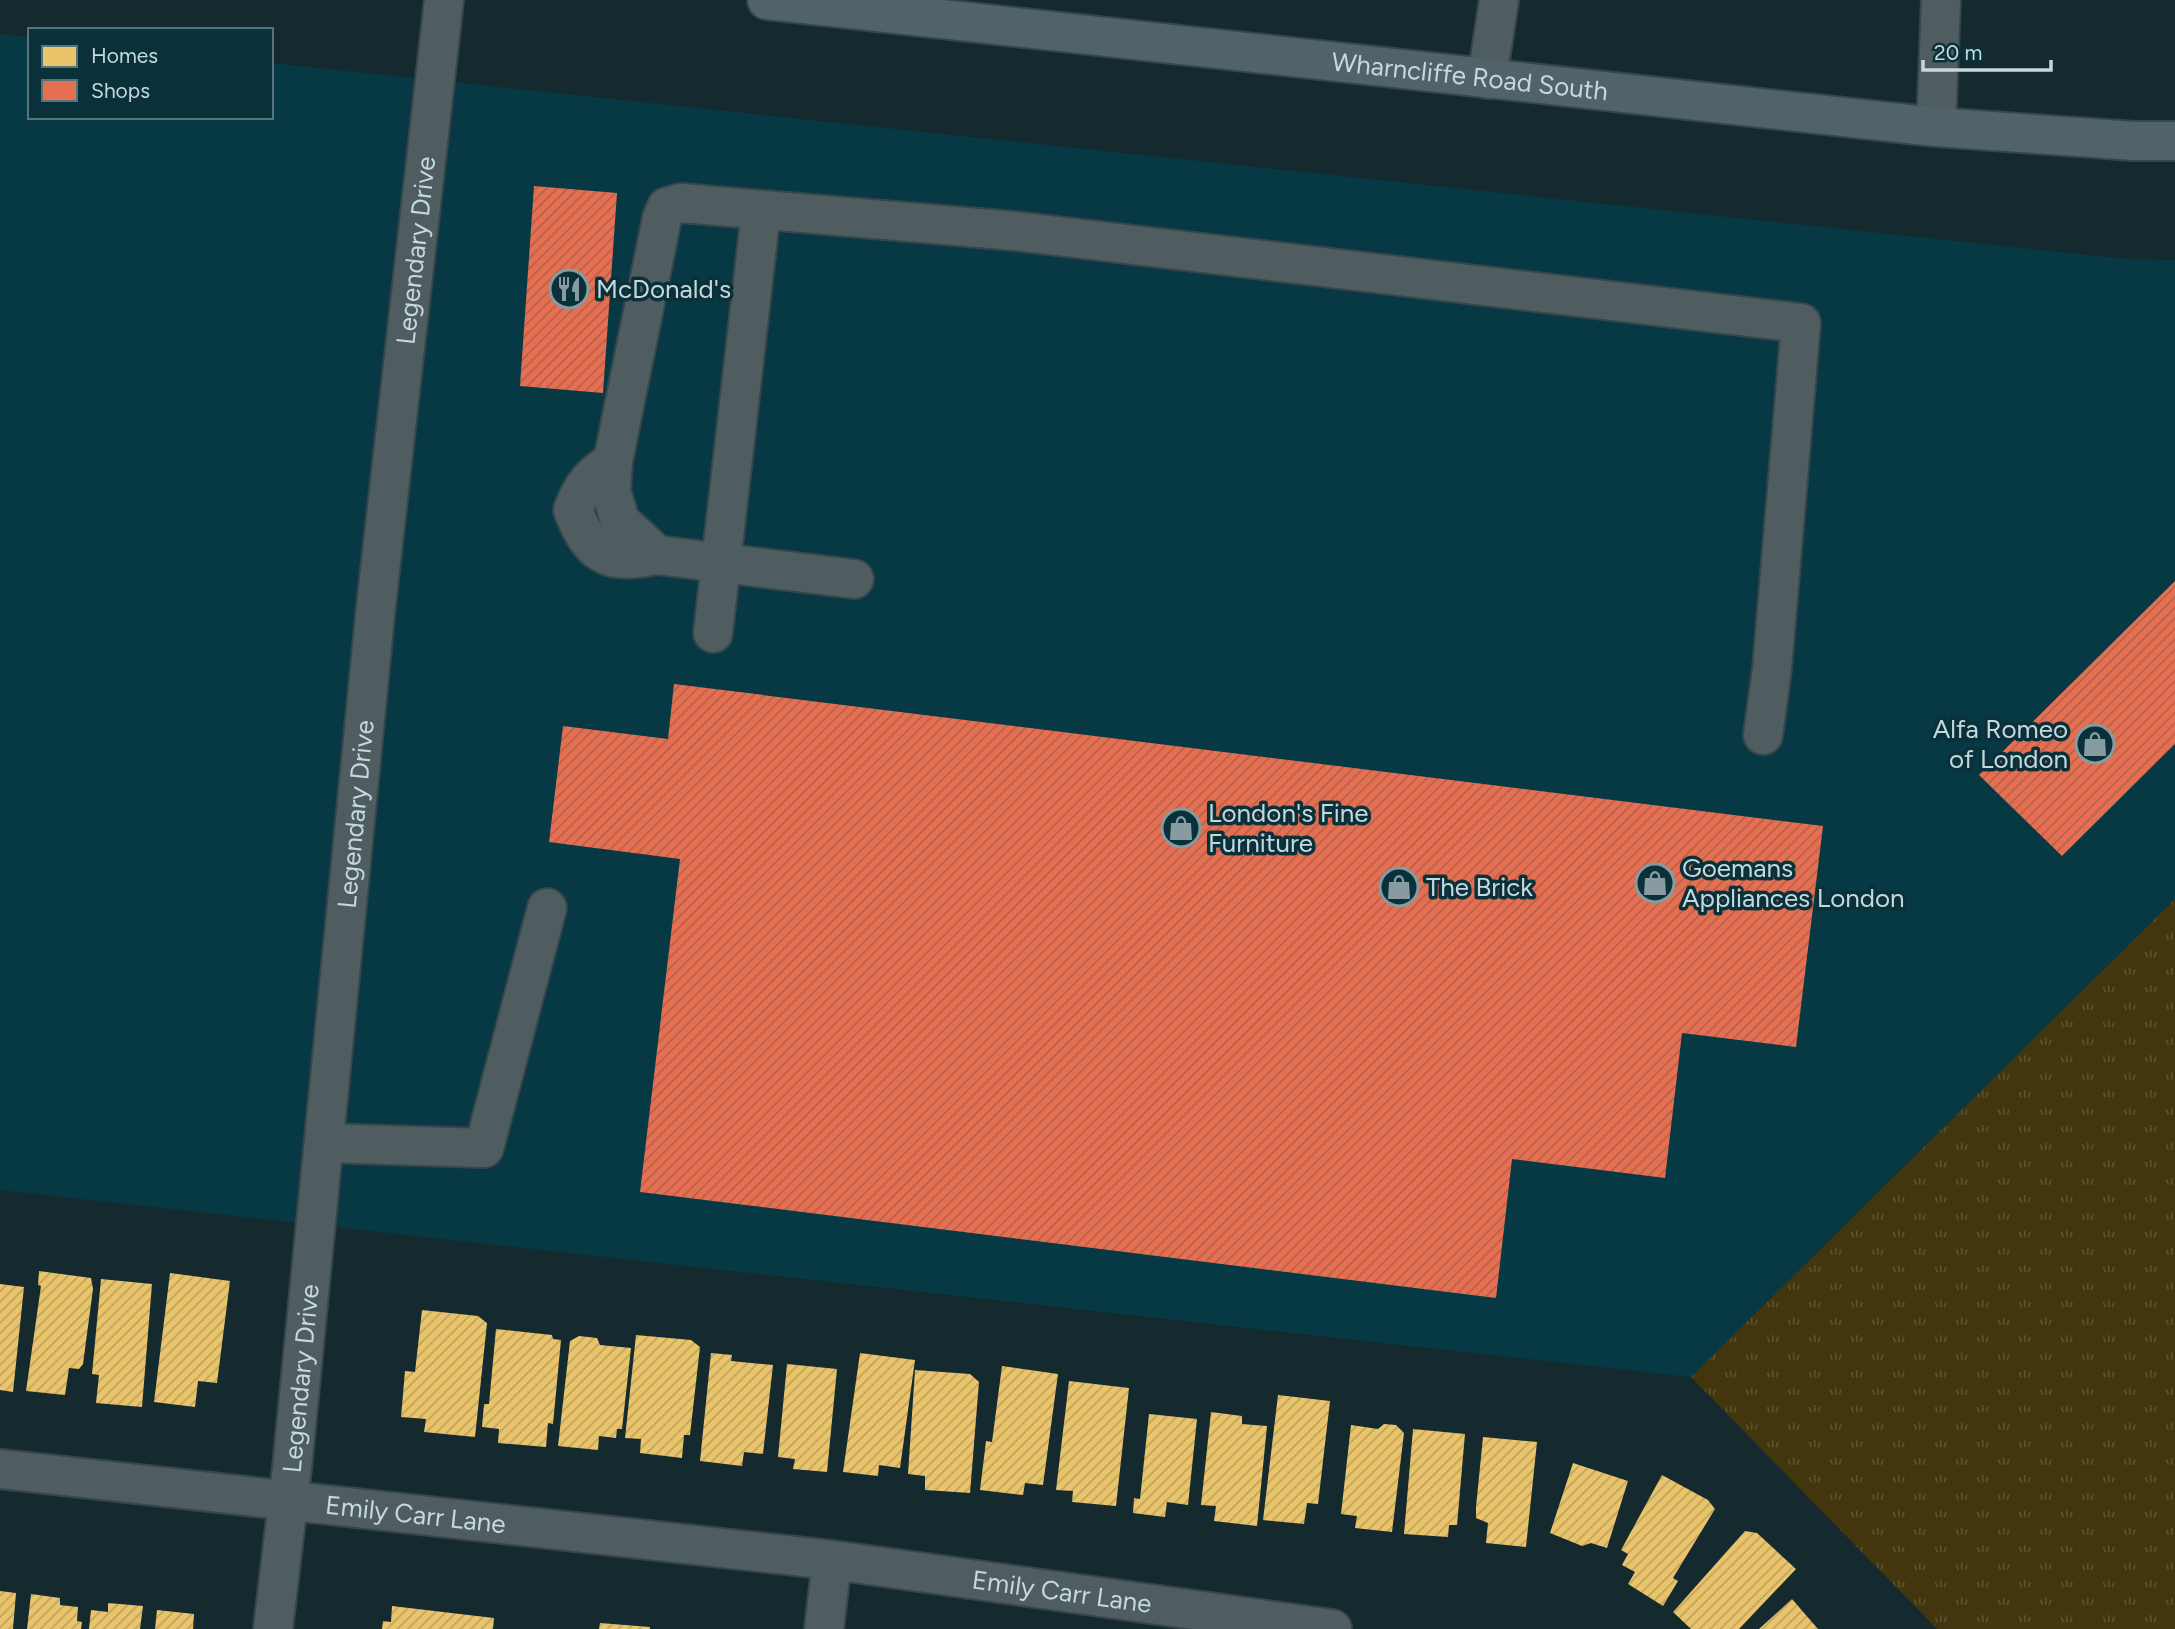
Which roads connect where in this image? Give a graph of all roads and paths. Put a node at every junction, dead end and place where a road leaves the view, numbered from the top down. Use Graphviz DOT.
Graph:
graph roads {
  1 [pos="444,0"];
  2 [pos="767,0"];
  3 [pos="1499,0"];
  4 [pos="1941,0"];
  5 [pos="1487,79"];
  6 [pos="1936,127"];
  7 [pos="2175,141"];
  8 [pos="761,211"];
  9 [pos="719,562"];
  10 [pos="854,579"];
  11 [pos="713,633"];
  12 [pos="1763,735"];
  13 [pos="547,908"];
  14 [pos="324,1143"];
  15 [pos="0,1469"];
  16 [pos="289,1501"];
  17 [pos="832,1560"];
  18 [pos="273,1629"];
  19 [pos="824,1629"];
  20 [pos="1332,1629"];
  1 -- 14 [label="street, Legendary Drive"];
  2 -- 5 [label="main road, Wharncliffe Road South"];
  3 -- 5 [label="street"];
  4 -- 6 [label="street"];
  5 -- 6 [label="main road, Wharncliffe Road South"];
  6 -- 7 [label="main road, Wharncliffe Road South"];
  8 -- 9 [label="street"];
  8 -- 9 [label="street"];
  8 -- 12 [label="street"];
  9 -- 10 [label="street"];
  9 -- 11 [label="street"];
  13 -- 14 [label="street"];
  14 -- 16 [label="street, Legendary Drive"];
  15 -- 16 [label="street, Emily Carr Lane"];
  16 -- 17 [label="street, Emily Carr Lane"];
  16 -- 18 [label="street, Legendary Drive"];
  17 -- 19 [label="street"];
  17 -- 20 [label="street, Emily Carr Lane"];
}
